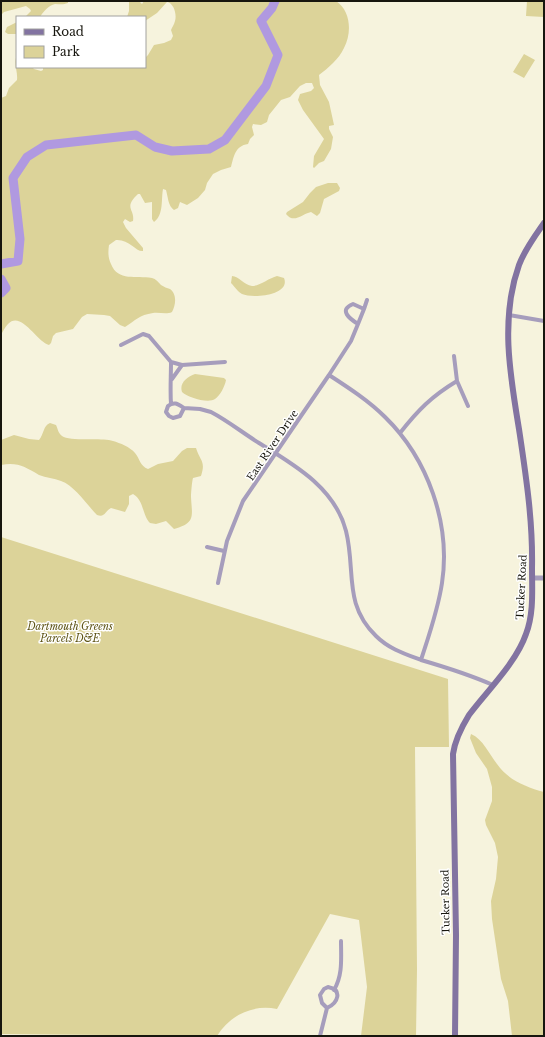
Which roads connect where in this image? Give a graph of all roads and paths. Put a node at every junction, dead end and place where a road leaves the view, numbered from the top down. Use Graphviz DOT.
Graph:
graph roads {
  1 [pos="544,223"];
  2 [pos="368,300"];
  3 [pos="364,309"];
  4 [pos="509,315"];
  5 [pos="544,321"];
  6 [pos="358,324"];
  7 [pos="121,345"];
  8 [pos="454,356"];
  9 [pos="171,362"];
  10 [pos="225,362"];
  11 [pos="182,365"];
  12 [pos="329,375"];
  13 [pos="172,379"];
  14 [pos="457,381"];
  15 [pos="171,404"];
  16 [pos="468,406"];
  17 [pos="184,408"];
  18 [pos="400,433"];
  19 [pos="276,453"];
  20 [pos="207,547"];
  21 [pos="224,551"];
  22 [pos="532,578"];
  23 [pos="544,578"];
  24 [pos="218,583"];
  25 [pos="421,660"];
  26 [pos="493,685"];
  27 [pos="341,941"];
  28 [pos="334,990"];
  29 [pos="327,1008"];
  30 [pos="320,1036"];
  31 [pos="455,1036"];
  1 -- 4 [label="main road, Tucker Road"];
  2 -- 3 [label="street, East River Drive"];
  3 -- 6 [label="street, East River Drive"];
  3 -- 6 [label="street"];
  4 -- 5 [label="street"];
  4 -- 22 [label="main road, Tucker Road"];
  6 -- 12 [label="street, East River Drive"];
  7 -- 9 [label="street"];
  8 -- 14 [label="street"];
  9 -- 11 [label="street"];
  9 -- 13 [label="street"];
  10 -- 11 [label="street"];
  11 -- 13 [label="street"];
  12 -- 18 [label="street"];
  12 -- 19 [label="street, East River Drive"];
  13 -- 15 [label="street"];
  14 -- 16 [label="street"];
  14 -- 18 [label="street"];
  15 -- 17 [label="street"];
  15 -- 17 [label="street"];
  17 -- 19 [label="street"];
  18 -- 25 [label="street"];
  19 -- 21 [label="street, East River Drive"];
  19 -- 25 [label="street"];
  20 -- 21 [label="street"];
  21 -- 24 [label="street, East River Drive"];
  22 -- 23 [label="street"];
  22 -- 26 [label="main road, Tucker Road"];
  25 -- 26 [label="street"];
  26 -- 31 [label="main road, Tucker Road"];
  27 -- 28 [label="street"];
  28 -- 29 [label="street"];
  28 -- 29 [label="street"];
  29 -- 30 [label="street"];
}
